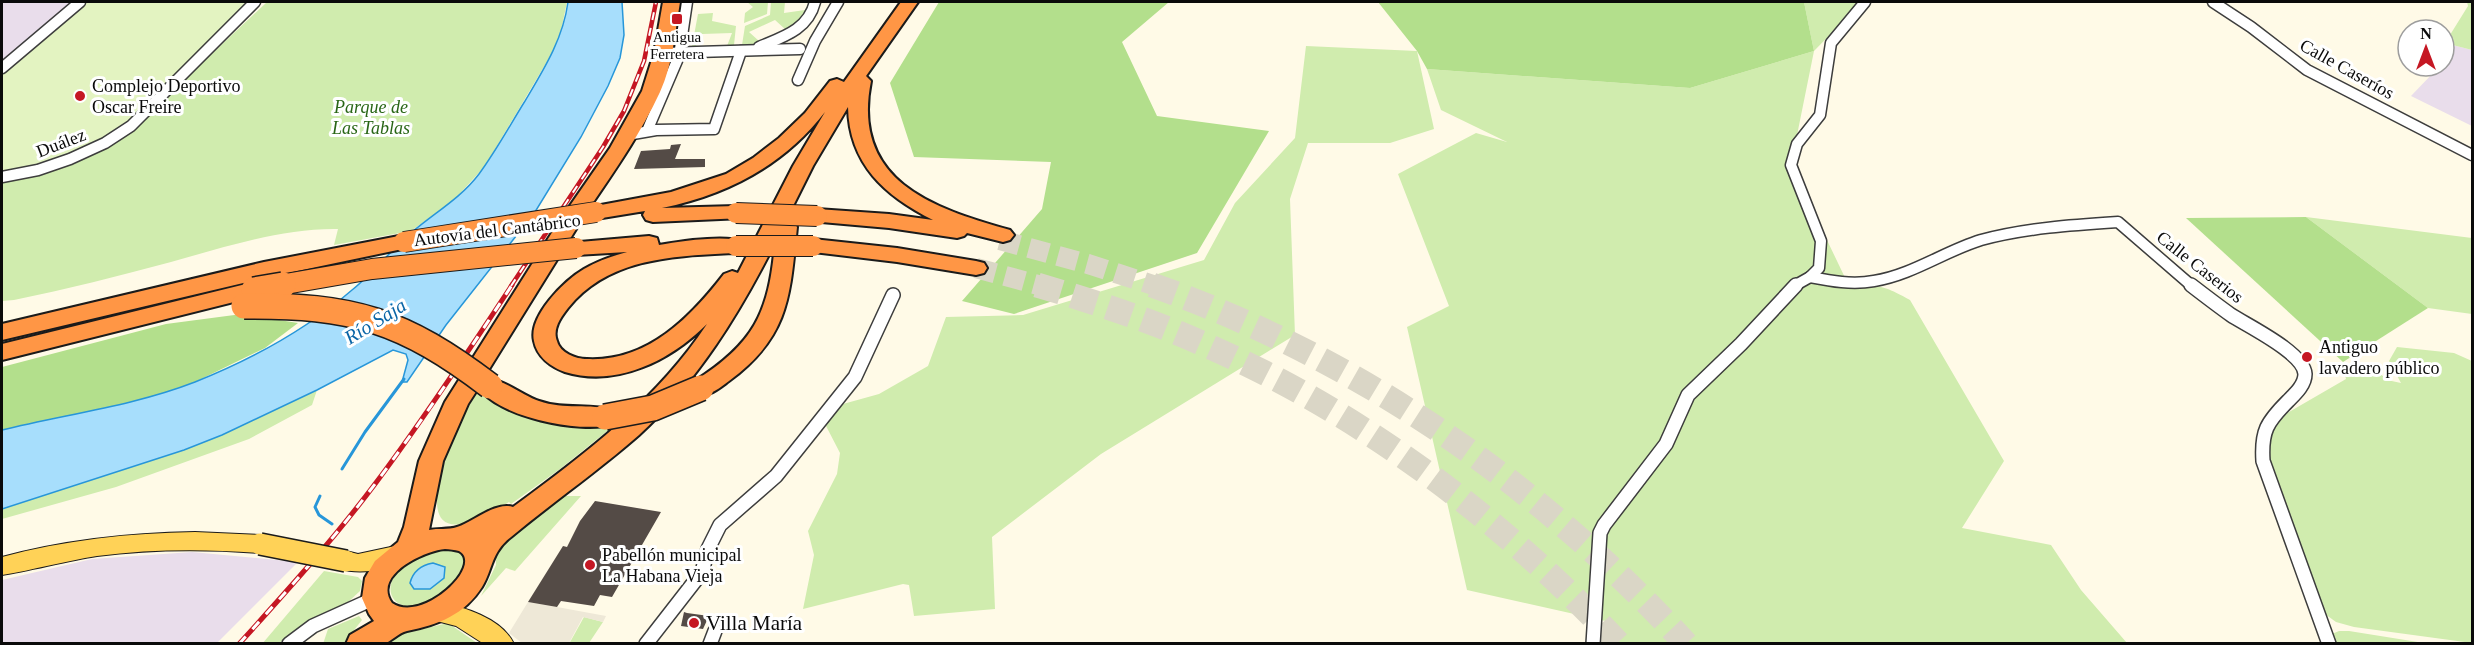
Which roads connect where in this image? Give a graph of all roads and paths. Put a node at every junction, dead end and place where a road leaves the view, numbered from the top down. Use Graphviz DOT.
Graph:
graph roads {
  1 [pos="80,2"];
  2 [pos="255,2"];
  3 [pos="671,2"];
  4 [pos="687,2"];
  5 [pos="815,2"];
  6 [pos="838,2"];
  7 [pos="898,2"];
  8 [pos="903,2"];
  9 [pos="913,2"];
  10 [pos="1865,2"];
  11 [pos="2213,2"];
  12 [pos="800,49"];
  13 [pos="747,50"];
  14 [pos="671,52"];
  15 [pos="2,68"];
  16 [pos="798,80"];
  17 [pos="836,104"];
  18 [pos="647,131"];
  19 [pos="627,135"];
  20 [pos="815,149"];
  21 [pos="2472,155"];
  22 [pos="2,177"];
  23 [pos="594,215"];
  24 [pos="742,246"];
  25 [pos="976,268"];
  26 [pos="264,270"];
  27 [pos="1810,277"];
  28 [pos="892,295"];
  29 [pos="249,298"];
  30 [pos="2,322"];
  31 [pos="2,332"];
  32 [pos="2,354"];
  33 [pos="423,505"];
  34 [pos="451,539"];
  35 [pos="404,552"];
  36 [pos="478,558"];
  37 [pos="352,562"];
  38 [pos="2,566"];
  39 [pos="465,593"];
  40 [pos="383,601"];
  41 [pos="437,612"];
  42 [pos="477,623"];
  43 [pos="361,642"];
  44 [pos="289,644"];
  45 [pos="502,644"];
  46 [pos="646,644"];
  47 [pos="1593,644"];
  48 [pos="2329,644"];
  1 -- 15 [label="street"];
  2 -- 22 [label="street, Duález"];
  3 -- 14 [label="highway"];
  4 -- 14 [label="street"];
  5 -- 13 [label="street"];
  6 -- 16 [label="street"];
  7 -- 23 [label="highway"];
  8 -- 17 [label="highway"];
  9 -- 17 [label="highway"];
  9 -- 23 [label="highway, Autovía del Cantábrico, bridge"];
  10 -- 27 [label="street"];
  11 -- 21 [label="street, Calle Caseríos"];
  12 -- 13 [label="street"];
  13 -- 14 [label="street"];
  13 -- 18 [label="street"];
  14 -- 18 [label="street"];
  14 -- 19 [label="highway"];
  17 -- 20 [label="highway"];
  17 -- 24 [label="highway"];
  18 -- 19 [label="street"];
  19 -- 33 [label="highway"];
  20 -- 29 [label="highway, bridge"];
  20 -- 36 [label="highway"];
  23 -- 26 [label="highway, Autovía del Cantábrico, bridge"];
  24 -- 24 [label="highway"];
  24 -- 25 [label="highway, bridge"];
  24 -- 29 [label="highway, Autovía del Cantábrico, bridge"];
  24 -- 34 [label="highway"];
  26 -- 30 [label="highway"];
  26 -- 31 [label="highway, Autovía del Cantábrico"];
  27 -- 47 [label="street"];
  27 -- 48 [label="street, Calle Caserios"];
  28 -- 46 [label="street"];
  29 -- 32 [label="highway"];
  33 -- 34 [label="highway"];
  33 -- 35 [label="highway"];
  34 -- 35 [label="highway"];
  34 -- 36 [label="highway"];
  35 -- 37 [label="main road"];
  35 -- 40 [label="highway"];
  36 -- 39 [label="highway"];
  37 -- 38 [label="main road, bridge"];
  37 -- 40 [label="main road"];
  39 -- 41 [label="highway"];
  39 -- 42 [label="main road"];
  40 -- 41 [label="highway"];
  40 -- 43 [label="highway"];
  40 -- 44 [label="street"];
  41 -- 42 [label="main road"];
  42 -- 45 [label="main road"];
}
